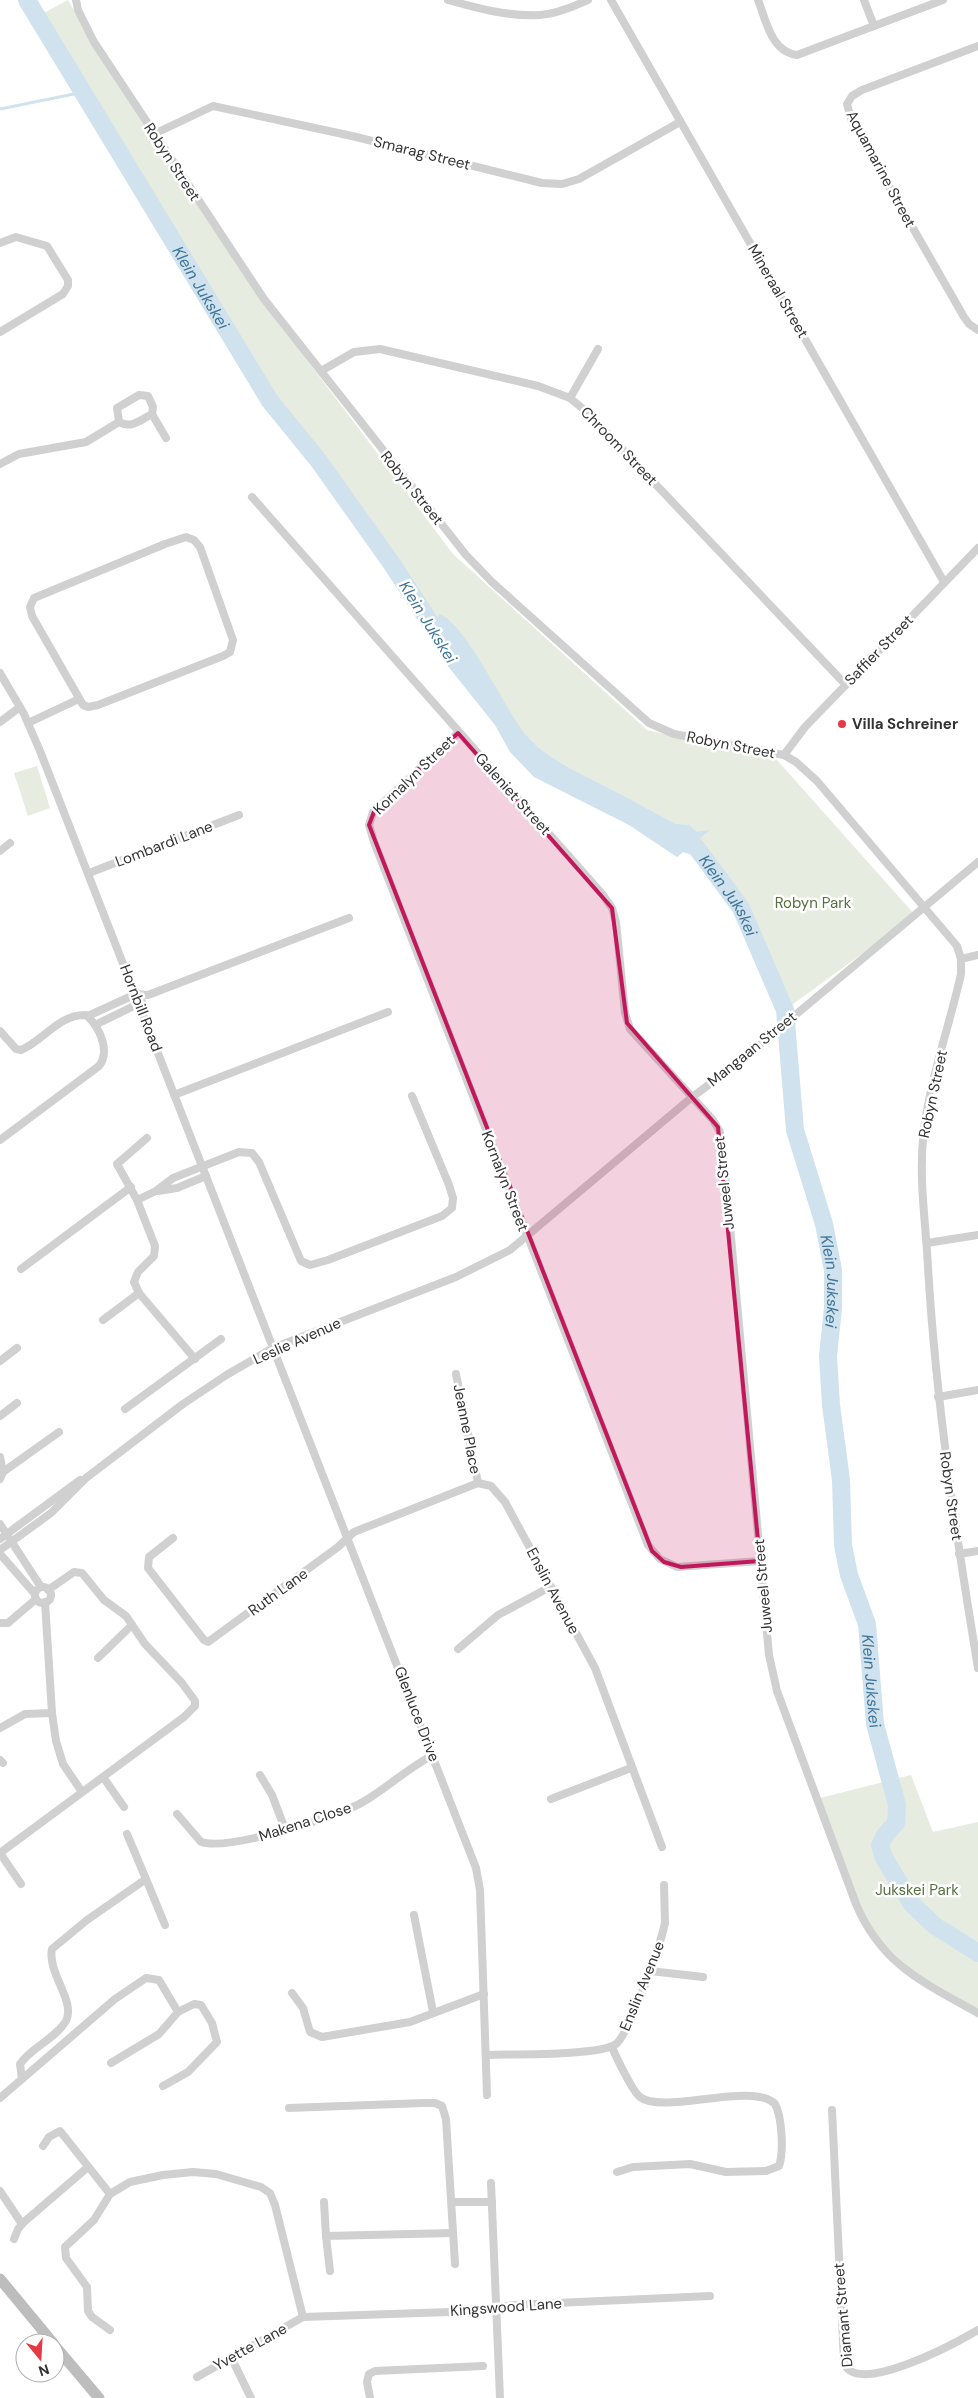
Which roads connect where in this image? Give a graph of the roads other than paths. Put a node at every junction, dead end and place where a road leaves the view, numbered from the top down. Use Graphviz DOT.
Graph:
graph roads {
  1 [pos="76,0"];
  2 [pos="448,0"];
  3 [pos="588,0"];
  4 [pos="611,0"];
  5 [pos="758,0"];
  6 [pos="864,0"];
  7 [pos="943,0"];
  8 [pos="874,26"];
  9 [pos="978,46"];
  10 [pos="680,122"];
  11 [pos="154,134"];
  12 [pos="0,243"];
  13 [pos="978,330"];
  14 [pos="0,332"];
  15 [pos="598,349"];
  16 [pos="321,371"];
  17 [pos="570,398"];
  18 [pos="152,414"];
  19 [pos="119,422"];
  20 [pos="166,438"];
  21 [pos="0,464"];
  22 [pos="252,497"];
  23 [pos="978,548"];
  24 [pos="944,582"];
  25 [pos="0,673"];
  26 [pos="846,686"];
  27 [pos="79,699"];
  28 [pos="20,707"];
  29 [pos="0,722"];
  30 [pos="28,724"];
  31 [pos="458,733"];
  32 [pos="784,755"];
  33 [pos="239,815"];
  34 [pos="10,843"];
  35 [pos="0,851"];
  36 [pos="978,862"];
  37 [pos="89,873"];
  38 [pos="926,906"];
  39 [pos="349,918"];
  40 [pos="978,955"];
  41 [pos="962,959"];
  42 [pos="136,994"];
  43 [pos="148,995"];
  44 [pos="140,1005"];
  45 [pos="388,1012"];
  46 [pos="88,1016"];
  47 [pos="94,1025"];
  48 [pos="0,1030"];
  49 [pos="174,1095"];
  50 [pos="412,1096"];
  51 [pos="691,1098"];
  52 [pos="147,1138"];
  53 [pos="0,1140"];
  54 [pos="202,1166"];
  55 [pos="206,1176"];
  56 [pos="131,1187"];
  57 [pos="156,1191"];
  58 [pos="137,1200"];
  59 [pos="978,1235"];
  60 [pos="527,1238"];
  61 [pos="927,1244"];
  62 [pos="21,1270"];
  63 [pos="139,1293"];
  64 [pos="103,1320"];
  65 [pos="221,1339"];
  66 [pos="17,1348"];
  67 [pos="273,1348"];
  68 [pos="195,1358"];
  69 [pos="0,1361"];
  70 [pos="456,1374"];
  71 [pos="978,1390"];
  72 [pos="938,1398"];
  73 [pos="17,1403"];
  74 [pos="125,1409"];
  75 [pos="0,1416"];
  76 [pos="59,1432"];
  77 [pos="0,1457"];
  78 [pos="2,1476"];
  79 [pos="86,1478"];
  80 [pos="478,1483"];
  81 [pos="0,1524"];
  82 [pos="7,1533"];
  83 [pos="173,1538"];
  84 [pos="348,1538"];
  85 [pos="0,1539"];
  86 [pos="13,1540"];
  87 [pos="0,1550"];
  88 [pos="978,1551"];
  89 [pos="0,1554"];
  90 [pos="959,1554"];
  91 [pos="760,1560"];
  92 [pos="550,1587"];
  93 [pos="45,1588"];
  94 [pos="35,1596"];
  95 [pos="45,1602"];
  96 [pos="0,1623"];
  97 [pos="132,1625"];
  98 [pos="458,1649"];
  99 [pos="98,1658"];
  100 [pos="978,1668"];
  101 [pos="52,1713"];
  102 [pos="0,1728"];
  103 [pos="433,1755"];
  104 [pos="631,1768"];
  105 [pos="260,1776"];
  106 [pos="103,1777"];
  107 [pos="82,1792"];
  108 [pos="551,1799"];
  109 [pos="124,1807"];
  110 [pos="177,1814"];
  111 [pos="285,1829"];
  112 [pos="128,1834"];
  113 [pos="662,1847"];
  114 [pos="0,1853"];
  115 [pos="146,1880"];
  116 [pos="20,1884"];
  117 [pos="664,1885"];
  118 [pos="414,1915"];
  119 [pos="165,1926"];
  120 [pos="650,1970"];
  121 [pos="703,1977"];
  122 [pos="292,1993"];
  123 [pos="484,1994"];
  124 [pos="178,2012"];
  125 [pos="433,2012"];
  126 [pos="978,2012"];
  127 [pos="612,2047"];
  128 [pos="487,2055"];
  129 [pos="111,2063"];
  130 [pos="22,2079"];
  131 [pos="163,2086"];
  132 [pos="488,2096"];
  133 [pos="0,2098"];
  134 [pos="290,2108"];
  135 [pos="832,2110"];
  136 [pos="43,2146"];
  137 [pos="88,2167"];
  138 [pos="617,2172"];
  139 [pos="491,2184"];
  140 [pos="0,2191"];
  141 [pos="110,2194"];
  142 [pos="324,2202"];
  143 [pos="452,2202"];
  144 [pos="492,2202"];
  145 [pos="22,2224"];
  146 [pos="453,2233"];
  147 [pos="326,2236"];
  148 [pos="14,2239"];
  149 [pos="455,2264"];
  150 [pos="330,2271"];
  151 [pos="0,2280"];
  152 [pos="710,2296"];
  153 [pos="496,2310"];
  154 [pos="303,2317"];
  155 [pos="110,2330"];
  156 [pos="978,2330"];
  157 [pos="45,2333"];
  158 [pos="65,2357"];
  159 [pos="231,2357"];
  160 [pos="483,2366"];
  161 [pos="901,2376"];
  162 [pos="197,2377"];
  163 [pos="875,2382"];
  164 [pos="99,2398"];
  165 [pos="251,2398"];
  166 [pos="370,2398"];
  167 [pos="500,2398"];
  1 -- 11 [label="street, Robyn Street"];
  2 -- 3 [label="street"];
  4 -- 10 [label="street, Mineraal Street"];
  5 -- 8 [label="street"];
  6 -- 8 [label="street"];
  7 -- 8 [label="street"];
  9 -- 13 [label="street, Aquamarine Street"];
  10 -- 11 [label="street, Smarag Street"];
  10 -- 24 [label="street, Mineraal Street"];
  11 -- 16 [label="street, Robyn Street"];
  12 -- 14 [label="street"];
  15 -- 17 [label="street"];
  16 -- 17 [label="street, Chroom Street"];
  16 -- 32 [label="street, Robyn Street"];
  17 -- 26 [label="street, Chroom Street"];
  18 -- 19 [label="street"];
  18 -- 19 [label="street"];
  18 -- 20 [label="street"];
  19 -- 21 [label="street"];
  22 -- 31 [label="street, Galeniet Street"];
  23 -- 24 [label="street, Saffier Street"];
  24 -- 26 [label="street, Saffier Street"];
  25 -- 28 [label="street, Hornbill Road"];
  26 -- 32 [label="street, Saffier Street"];
  27 -- 27 [label="street"];
  27 -- 30 [label="street"];
  28 -- 29 [label="street"];
  28 -- 30 [label="street, Hornbill Road"];
  30 -- 37 [label="street, Hornbill Road"];
  31 -- 51 [label="street, Galeniet Street"];
  31 -- 60 [label="street, Kornalyn Street"];
  32 -- 38 [label="street, Robyn Street"];
  33 -- 37 [label="street, Lombardi Lane"];
  34 -- 35 [label="street"];
  36 -- 38 [label="street, Mangaan Street"];
  37 -- 42 [label="street, Hornbill Road"];
  38 -- 41 [label="street, Robyn Street"];
  38 -- 51 [label="street, Mangaan Street"];
  39 -- 43 [label="street"];
  40 -- 41 [label="street"];
  41 -- 61 [label="street, Robyn Street"];
  42 -- 43 [label="street"];
  42 -- 44 [label="street, Hornbill Road"];
  42 -- 46 [label="street"];
  43 -- 44 [label="street"];
  44 -- 47 [label="street"];
  44 -- 49 [label="street, Hornbill Road"];
  45 -- 49 [label="street"];
  46 -- 47 [label="street"];
  46 -- 48 [label="street"];
  47 -- 53 [label="street"];
  49 -- 54 [label="street, Hornbill Road"];
  50 -- 54 [label="street"];
  51 -- 60 [label="street, Mangaan Street"];
  51 -- 91 [label="street, Juweel Street"];
  52 -- 56 [label="street"];
  54 -- 55 [label="street, Hornbill Road"];
  54 -- 57 [label="street"];
  55 -- 57 [label="street"];
  55 -- 67 [label="street, Hornbill Road"];
  56 -- 58 [label="street"];
  56 -- 62 [label="street"];
  57 -- 58 [label="street"];
  58 -- 63 [label="street"];
  59 -- 61 [label="street"];
  60 -- 67 [label="street, Leslie Avenue"];
  60 -- 91 [label="street, Kornalyn Street"];
  61 -- 72 [label="street, Robyn Street"];
  63 -- 64 [label="street"];
  63 -- 68 [label="street"];
  65 -- 68 [label="street"];
  66 -- 69 [label="street"];
  67 -- 79 [label="street, Leslie Avenue"];
  67 -- 84 [label="street, Glenluce Drive"];
  68 -- 74 [label="street"];
  70 -- 80 [label="street, Jeanne Place"];
  71 -- 72 [label="street"];
  72 -- 90 [label="street, Robyn Street"];
  73 -- 75 [label="street"];
  76 -- 78 [label="street"];
  77 -- 78 [label="street"];
  79 -- 82 [label="street, Leslie Avenue"];
  79 -- 86 [label="street, Leslie Avenue"];
  80 -- 84 [label="street"];
  80 -- 92 [label="street, Enslin Avenue"];
  81 -- 82 [label="street"];
  82 -- 85 [label="street, Leslie Avenue"];
  82 -- 86 [label="street"];
  83 -- 84 [label="street, Ruth Lane"];
  84 -- 103 [label="street, Glenluce Drive"];
  86 -- 87 [label="street, Leslie Avenue"];
  86 -- 93 [label="street"];
  88 -- 90 [label="street"];
  89 -- 94 [label="street"];
  90 -- 100 [label="street, Robyn Street"];
  91 -- 126 [label="street, Juweel Street"];
  92 -- 98 [label="street"];
  92 -- 104 [label="street, Enslin Avenue"];
  93 -- 94 [label="street"];
  93 -- 95 [label="street"];
  93 -- 97 [label="street"];
  94 -- 95 [label="street"];
  94 -- 96 [label="street"];
  95 -- 101 [label="street"];
  97 -- 99 [label="street"];
  97 -- 106 [label="street"];
  101 -- 102 [label="street"];
  101 -- 107 [label="street"];
  103 -- 111 [label="street, Makena Close"];
  103 -- 123 [label="street, Glenluce Drive"];
  104 -- 108 [label="street"];
  104 -- 113 [label="street, Enslin Avenue"];
  105 -- 111 [label="street"];
  106 -- 107 [label="street"];
  106 -- 109 [label="street"];
  107 -- 114 [label="street"];
  110 -- 111 [label="street, Makena Close"];
  112 -- 115 [label="street"];
  114 -- 116 [label="street"];
  115 -- 119 [label="street"];
  115 -- 130 [label="street"];
  117 -- 120 [label="street, Enslin Avenue"];
  118 -- 125 [label="street"];
  120 -- 121 [label="street"];
  120 -- 127 [label="street, Enslin Avenue"];
  122 -- 125 [label="street"];
  123 -- 125 [label="street"];
  123 -- 128 [label="street, Glenluce Drive"];
  124 -- 129 [label="street"];
  124 -- 130 [label="street"];
  124 -- 131 [label="street"];
  127 -- 128 [label="street, Enslin Avenue"];
  127 -- 138 [label="street"];
  128 -- 132 [label="street, Glenluce Drive"];
  130 -- 133 [label="street"];
  134 -- 143 [label="street"];
  135 -- 163 [label="street, Diamant Street"];
  136 -- 137 [label="street"];
  137 -- 141 [label="street"];
  137 -- 145 [label="street"];
  139 -- 144 [label="street"];
  140 -- 145 [label="street"];
  141 -- 154 [label="street"];
  141 -- 155 [label="street"];
  142 -- 147 [label="street"];
  143 -- 144 [label="street"];
  143 -- 146 [label="street"];
  144 -- 153 [label="street"];
  145 -- 148 [label="street"];
  146 -- 147 [label="street"];
  146 -- 149 [label="street"];
  147 -- 150 [label="street"];
  151 -- 157 [label="street"];
  152 -- 153 [label="street, Kingswood Lane"];
  153 -- 154 [label="street, Kingswood Lane"];
  153 -- 167 [label="street"];
  154 -- 159 [label="street, Yvette Lane"];
  156 -- 161 [label="street"];
  158 -- 164 [label="street"];
  159 -- 162 [label="street, Yvette Lane"];
  159 -- 165 [label="street"];
  160 -- 166 [label="street"];
}
